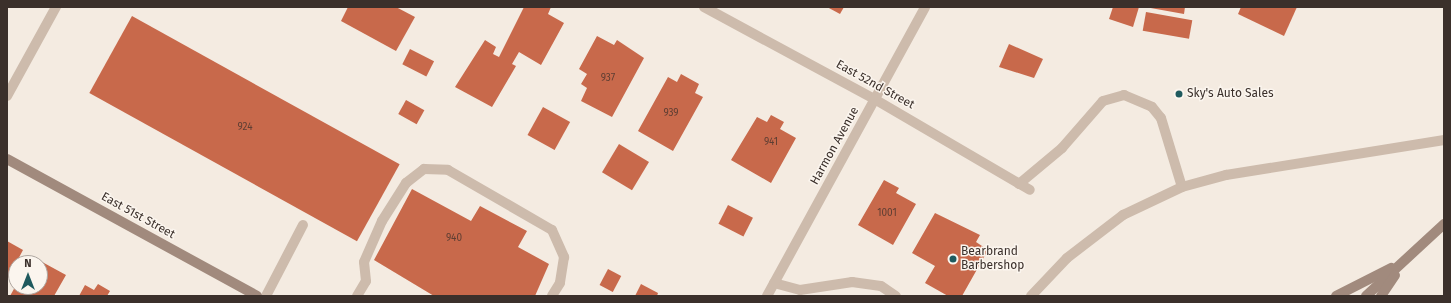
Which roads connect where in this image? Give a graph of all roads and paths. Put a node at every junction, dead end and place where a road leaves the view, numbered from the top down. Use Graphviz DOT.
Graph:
graph roads {
  1 [pos="56,7"];
  2 [pos="704,7"];
  3 [pos="925,7"];
  4 [pos="7,96"];
  5 [pos="876,100"];
  6 [pos="1444,140"];
  7 [pos="7,159"];
  8 [pos="1019,184"];
  9 [pos="1182,187"];
  10 [pos="1030,190"];
  11 [pos="1444,224"];
  12 [pos="303,225"];
  13 [pos="1404,261"];
  14 [pos="774,282"];
  15 [pos="257,296"];
  16 [pos="266,296"];
  17 [pos="357,296"];
  18 [pos="552,296"];
  19 [pos="767,296"];
  20 [pos="896,296"];
  21 [pos="1031,296"];
  22 [pos="1336,296"];
  23 [pos="1366,296"];
  24 [pos="1381,296"];
  1 -- 4 [label="street"];
  2 -- 5 [label="street, East 52nd Street"];
  3 -- 5 [label="street, Harmon Avenue"];
  5 -- 8 [label="street, East 52nd Street"];
  5 -- 14 [label="street, Harmon Avenue"];
  6 -- 9 [label="street"];
  7 -- 15 [label="main road, East 51st Street"];
  8 -- 9 [label="street"];
  8 -- 10 [label="street, East 52nd Street"];
  9 -- 21 [label="street"];
  11 -- 13 [label="main road"];
  12 -- 16 [label="street"];
  13 -- 22 [label="main road"];
  13 -- 23 [label="main road"];
  13 -- 24 [label="main road"];
  14 -- 19 [label="street, Harmon Avenue"];
  14 -- 20 [label="street"];
  17 -- 18 [label="street"];
}
